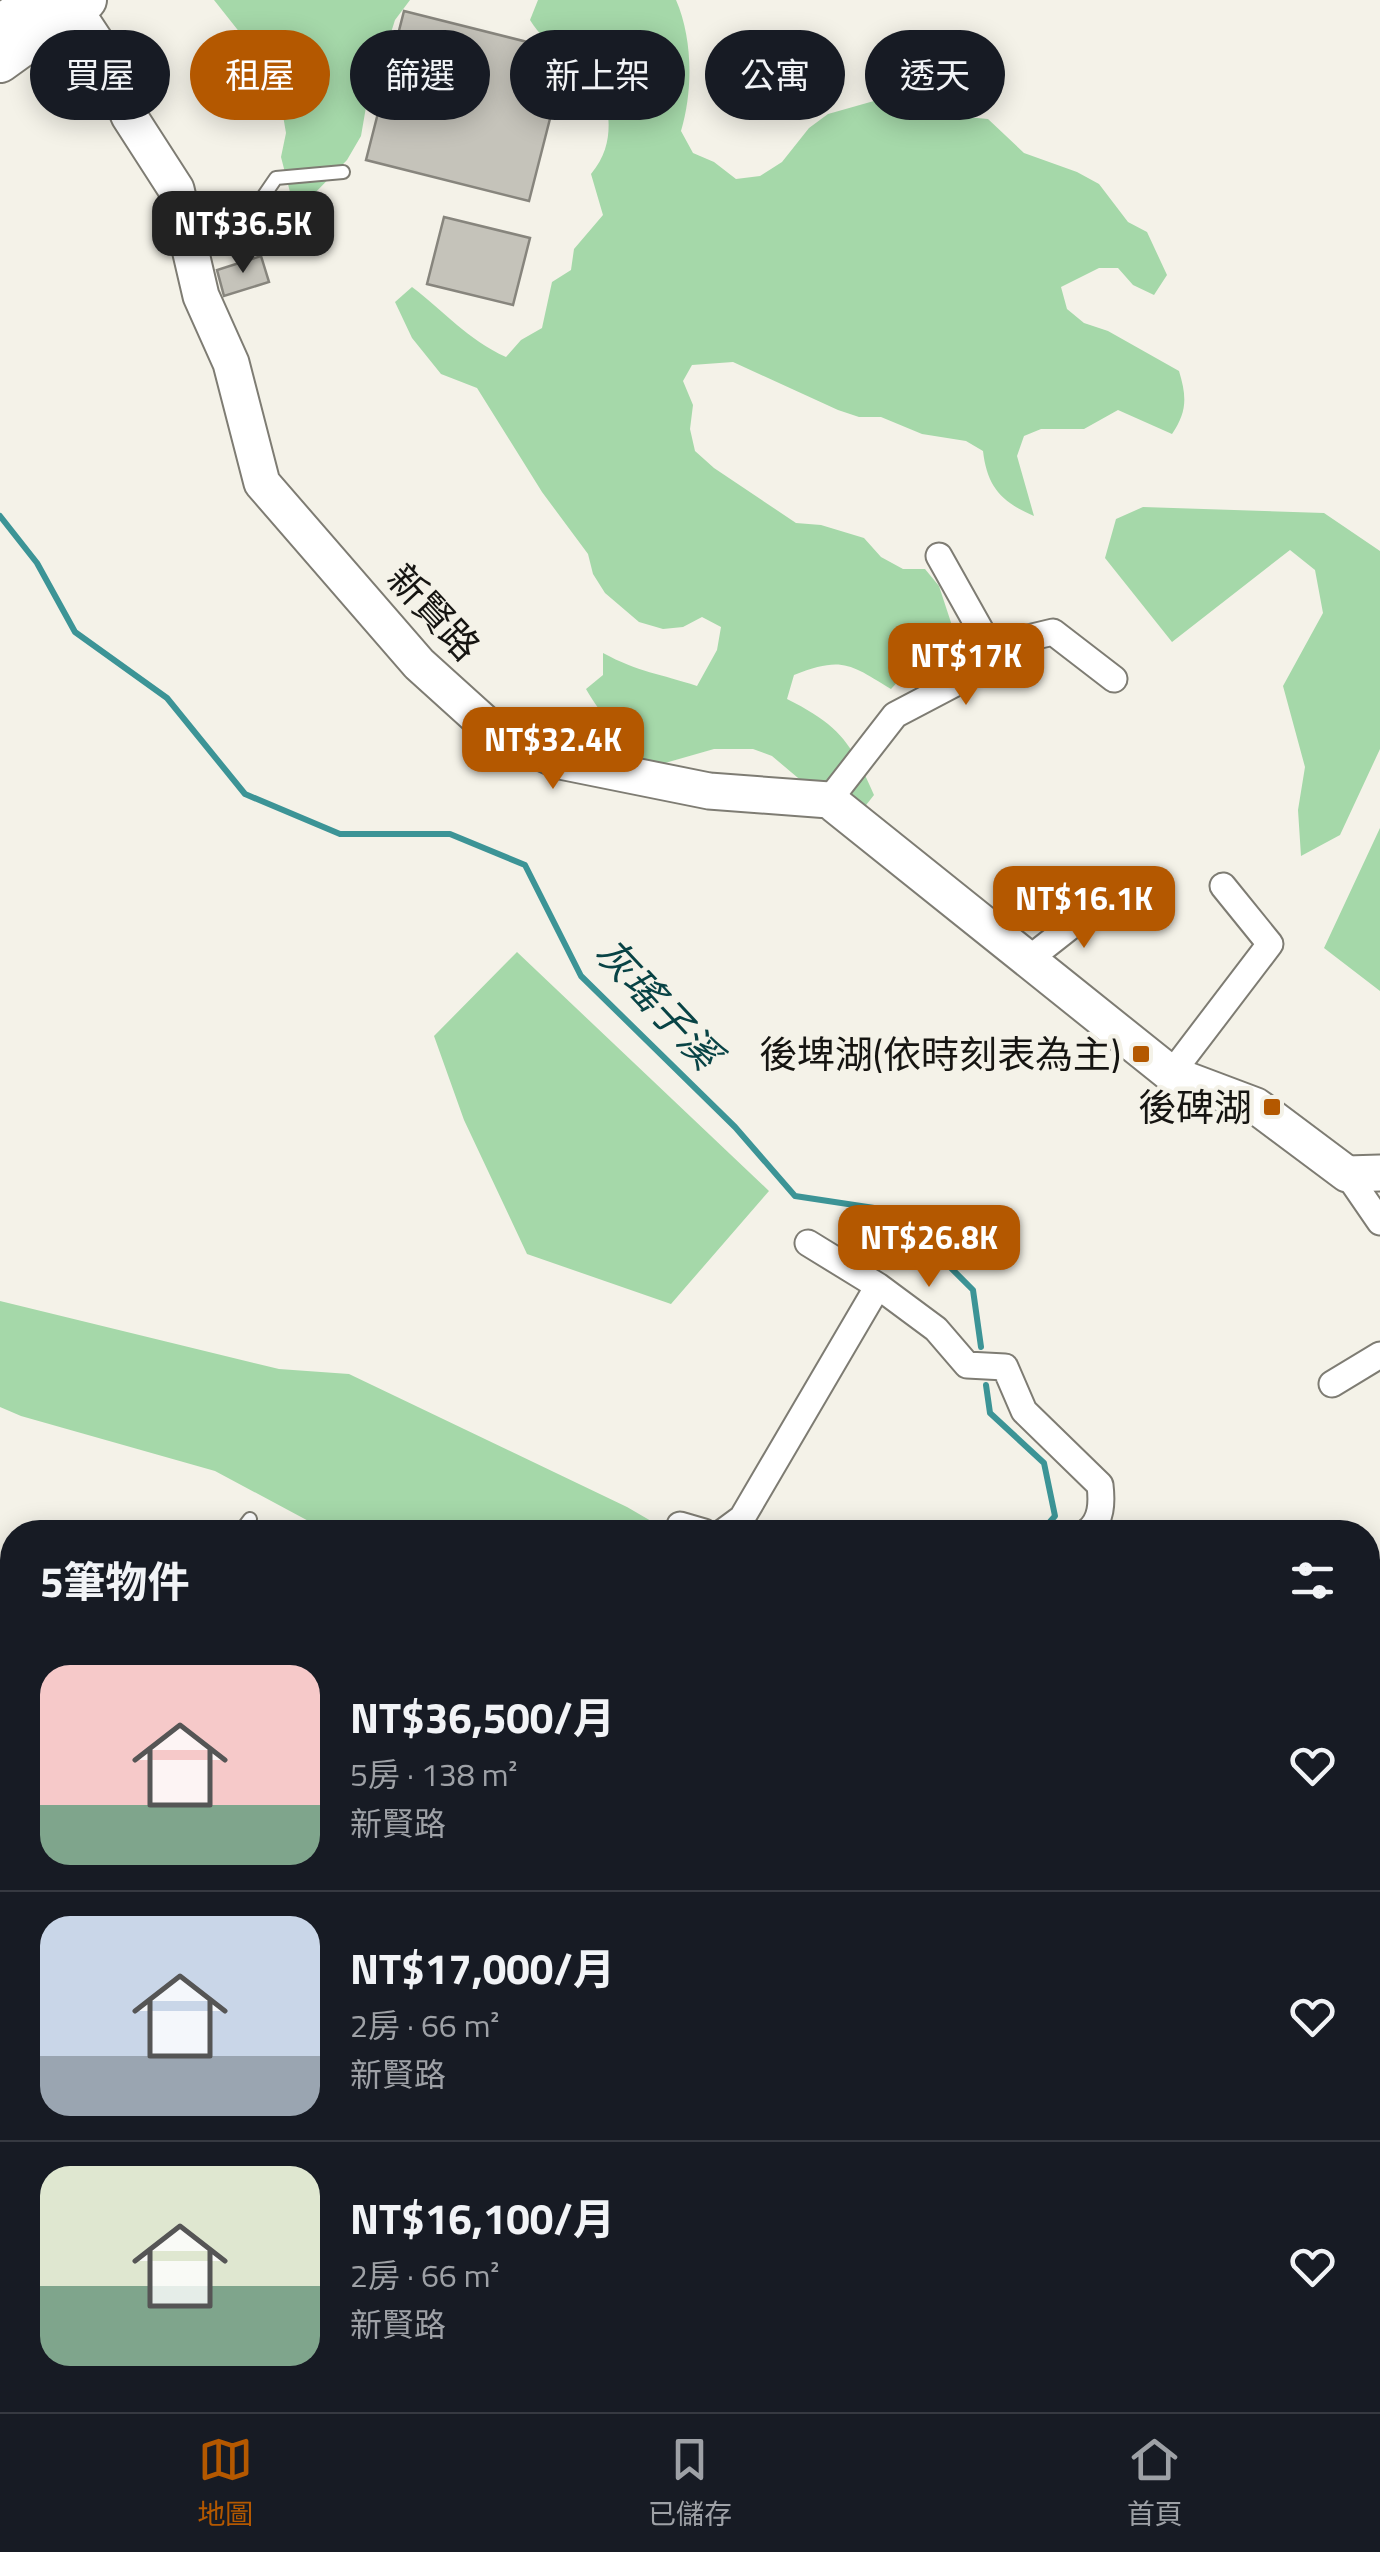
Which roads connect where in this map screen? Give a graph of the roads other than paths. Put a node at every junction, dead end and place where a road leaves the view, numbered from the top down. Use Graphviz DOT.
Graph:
graph roads {
  1 [pos="66,2"];
  2 [pos="0,26"];
  3 [pos="0,62"];
  4 [pos="343,172"];
  5 [pos="191,251"];
  6 [pos="939,556"];
  7 [pos="990,646"];
  8 [pos="1114,679"];
  9 [pos="829,800"];
  10 [pos="1223,886"];
  11 [pos="1104,900"];
  12 [pos="1029,958"];
  13 [pos="1171,1074"];
  14 [pos="1364,1174"];
  15 [pos="1380,1222"];
  16 [pos="808,1243"];
  17 [pos="878,1286"];
  18 [pos="1380,1355"];
  19 [pos="1332,1384"];
  20 [pos="739,1520"];
  21 [pos="1096,1520"];
  1 -- 2 [label="main road"];
  1 -- 3 [label="main road"];
  1 -- 5 [label="street, 新賢路"];
  4 -- 5 [label="lane"];
  5 -- 9 [label="street, 新賢路"];
  6 -- 7 [label="street"];
  7 -- 8 [label="street"];
  7 -- 9 [label="street"];
  9 -- 12 [label="street"];
  10 -- 13 [label="street"];
  11 -- 12 [label="street"];
  12 -- 13 [label="street"];
  13 -- 14 [label="street"];
  14 -- 15 [label="street"];
  16 -- 17 [label="street"];
  17 -- 20 [label="street"];
  17 -- 21 [label="street"];
  18 -- 19 [label="street"];
}
